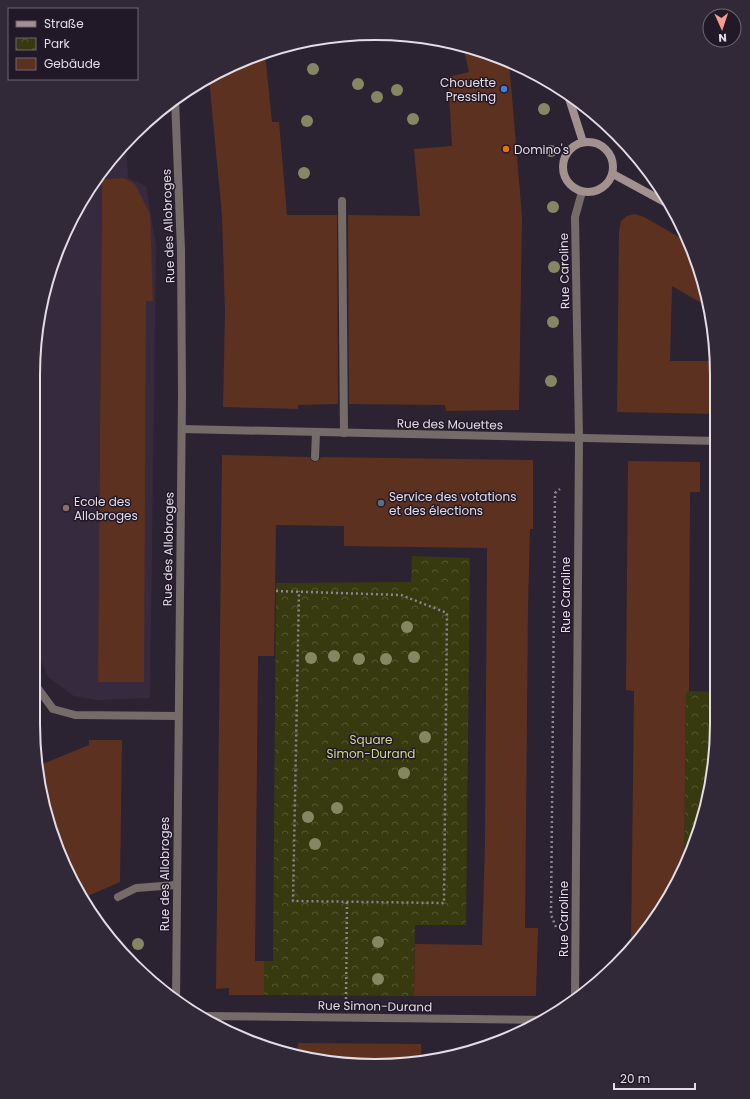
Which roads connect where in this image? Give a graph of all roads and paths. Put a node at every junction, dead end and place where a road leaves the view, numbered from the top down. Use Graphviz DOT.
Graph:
graph roads {
  1 [pos="570,103"];
  2 [pos="175,106"];
  3 [pos="583,142"];
  4 [pos="613,174"];
  5 [pos="582,192"];
  6 [pos="660,200"];
  7 [pos="342,201"];
  8 [pos="182,429"];
  9 [pos="316,432"];
  10 [pos="344,433"];
  11 [pos="579,438"];
  12 [pos="710,441"];
  13 [pos="315,457"];
  14 [pos="578,472"];
  15 [pos="276,591"];
  16 [pos="299,591"];
  17 [pos="40,691"];
  18 [pos="178,716"];
  19 [pos="176,886"];
  20 [pos="118,897"];
  21 [pos="346,902"];
  22 [pos="557,929"];
  23 [pos="575,993"];
  24 [pos="176,994"];
  25 [pos="211,1016"];
  26 [pos="345,1017"];
  27 [pos="531,1020"];
  1 -- 3 [label="street"];
  2 -- 8 [label="street, Rue des Allobroges"];
  3 -- 4 [label="street"];
  3 -- 5 [label="street"];
  4 -- 5 [label="street"];
  4 -- 6 [label="street"];
  5 -- 11 [label="street, Rue Caroline"];
  7 -- 10 [label="street"];
  8 -- 9 [label="street, Rue des Mouettes"];
  8 -- 18 [label="street, Rue des Allobroges"];
  9 -- 10 [label="street, Rue des Mouettes"];
  9 -- 13 [label="street"];
  10 -- 11 [label="street, Rue des Mouettes"];
  11 -- 12 [label="street, Rue des Mouettes"];
  11 -- 14 [label="street, Rue Caroline"];
  14 -- 22 [label="path"];
  14 -- 23 [label="street, Rue Caroline"];
  15 -- 16 [label="path"];
  16 -- 21 [label="path"];
  16 -- 21 [label="path"];
  17 -- 18 [label="street"];
  18 -- 19 [label="street, Rue des Allobroges"];
  19 -- 20 [label="street"];
  19 -- 24 [label="street, Rue des Allobroges"];
  21 -- 26 [label="path"];
  25 -- 26 [label="street, Rue Simon-Durand"];
  26 -- 27 [label="street, Rue Simon-Durand"];
}
